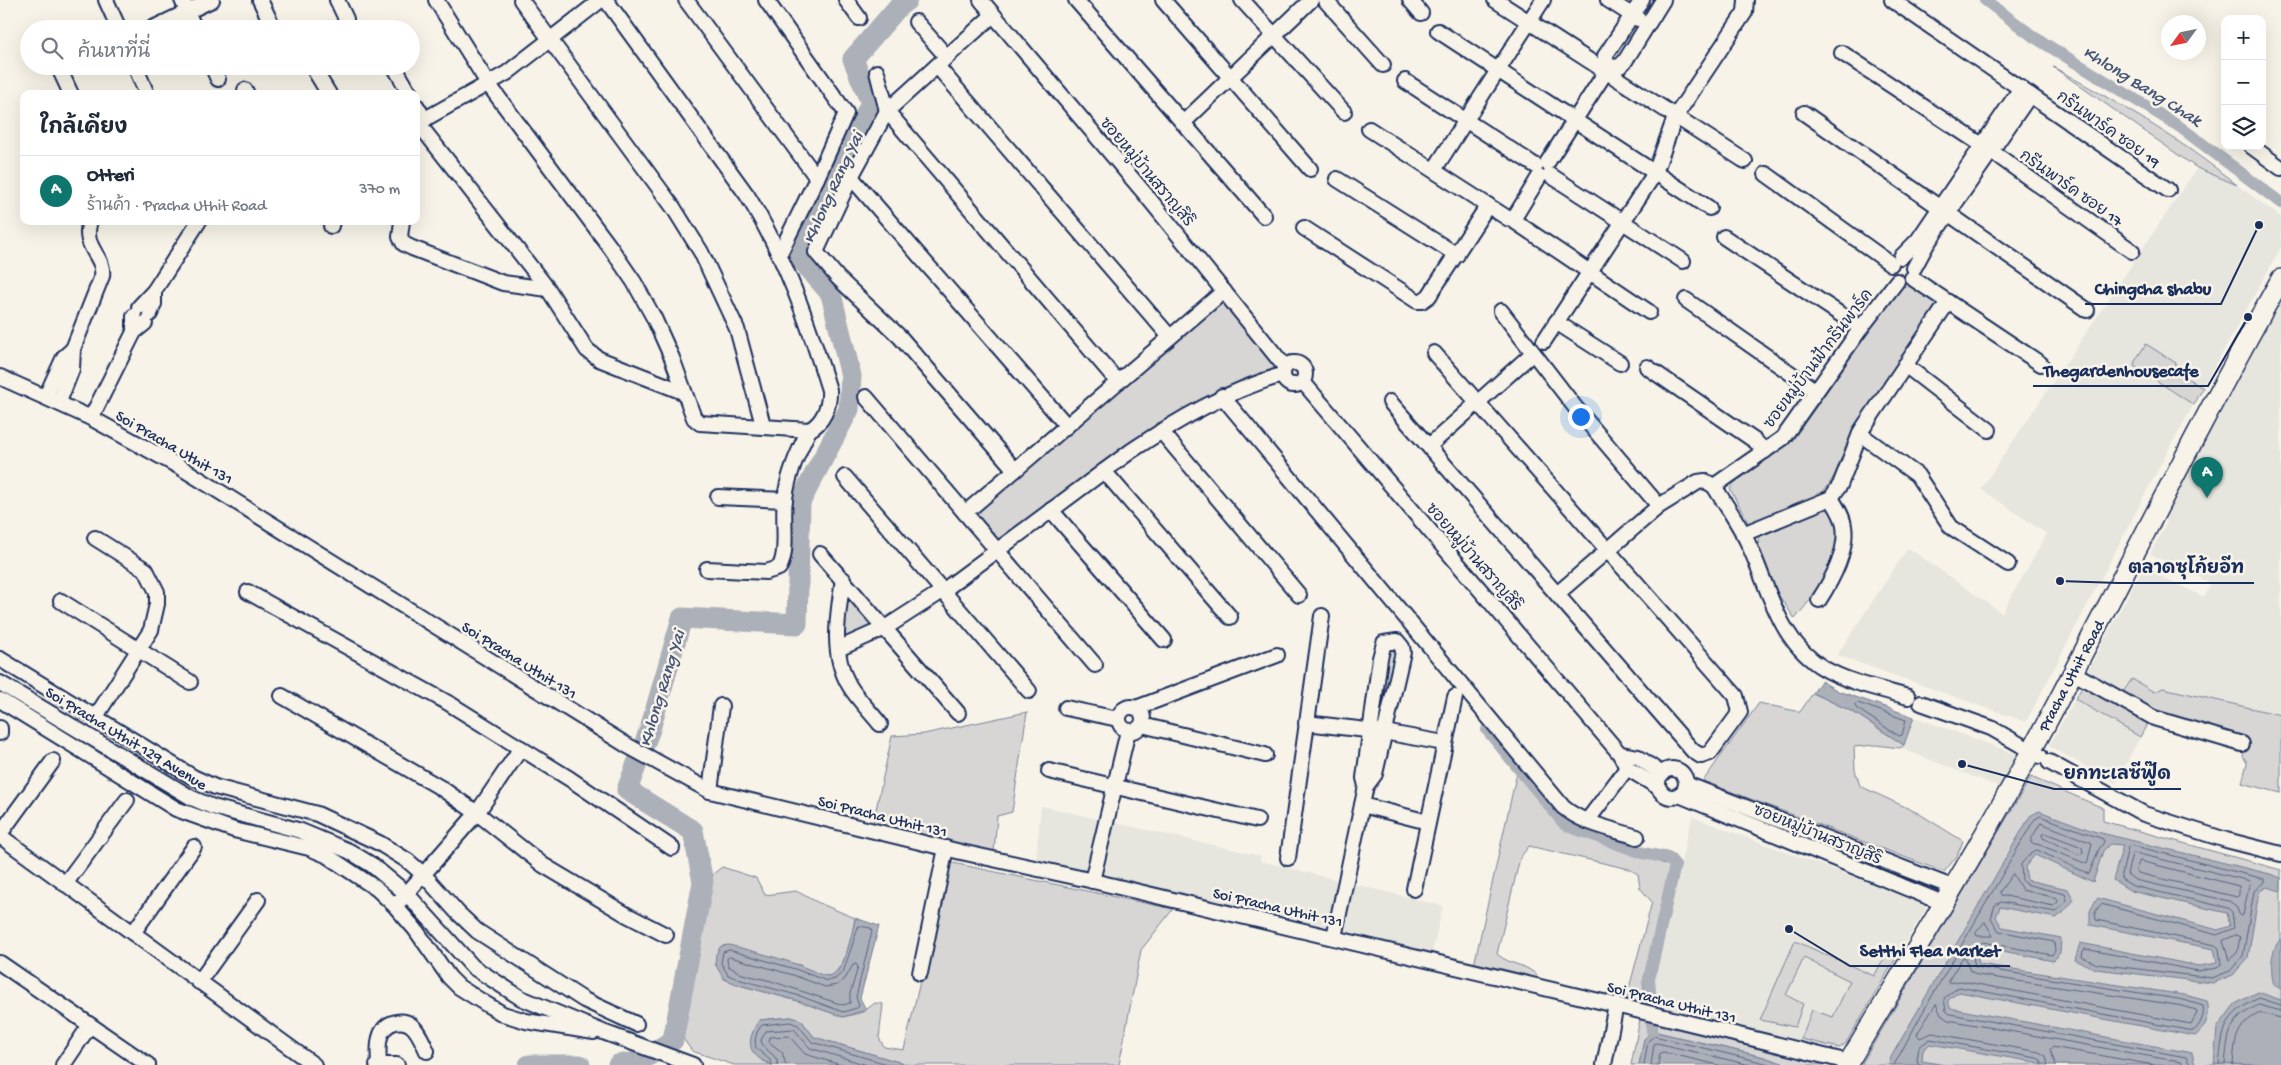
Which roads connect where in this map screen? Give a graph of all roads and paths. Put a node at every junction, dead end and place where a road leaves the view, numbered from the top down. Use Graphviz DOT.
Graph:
graph roads {
  1 [pos="106,0"];
  2 [pos="212,0"];
  3 [pos="260,0"];
  4 [pos="337,0"];
  5 [pos="436,0"];
  6 [pos="521,0"];
  7 [pos="601,0"];
  8 [pos="606,0"];
  9 [pos="686,0"];
  10 [pos="766,0"];
  11 [pos="846,0"];
  12 [pos="980,0"];
  13 [pos="1076,0"];
  14 [pos="1163,0"];
  15 [pos="1242,0"];
  16 [pos="1311,0"];
  17 [pos="1325,0"];
  18 [pos="1410,0"];
  19 [pos="1495,0"];
  20 [pos="1543,0"];
  21 [pos="1608,0"];
  22 [pos="1642,0"];
  23 [pos="1662,0"];
  24 [pos="1746,0"];
  25 [pos="1892,0"];
  26 [pos="185,6"];
  27 [pos="1421,13"];
  28 [pos="993,15"];
  29 [pos="1632,15"];
  30 [pos="859,18"];
  31 [pos="346,19"];
  32 [pos="115,20"];
  33 [pos="164,20"];
  34 [pos="191,20"];
  35 [pos="270,20"];
  36 [pos="916,22"];
  37 [pos="1529,22"];
  38 [pos="1647,26"];
  39 [pos="1438,31"];
  40 [pos="1273,36"];
  41 [pos="549,40"];
  42 [pos="1842,53"];
  43 [pos="942,61"];
  44 [pos="1383,65"];
  45 [pos="1498,70"];
  46 [pos="1607,70"];
  47 [pos="877,72"];
  48 [pos="65,75"];
  49 [pos="139,75"];
  50 [pos="317,75"];
  51 [pos="399,75"];
  52 [pos="1230,78"];
  53 [pos="1405,81"];
  54 [pos="489,85"];
  55 [pos="70,90"];
  56 [pos="145,90"];
  57 [pos="327,90"];
  58 [pos="408,90"];
  59 [pos="2025,91"];
  60 [pos="887,111"];
  61 [pos="1344,112"];
  62 [pos="1804,113"];
  63 [pos="1675,117"];
  64 [pos="1574,120"];
  65 [pos="1466,121"];
  66 [pos="420,122"];
  67 [pos="1182,123"];
  68 [pos="1369,128"];
  69 [pos="1986,148"];
  70 [pos="2256,150"];
  71 [pos="1745,161"];
  72 [pos="1310,168"];
  73 [pos="2281,168"];
  74 [pos="1434,170"];
  75 [pos="1543,170"];
  76 [pos="1655,173"];
  77 [pos="1766,174"];
  78 [pos="851,176"];
  79 [pos="817,178"];
  80 [pos="1337,178"];
  81 [pos="2168,190"];
  82 [pos="1488,205"];
  83 [pos="1709,208"];
  84 [pos="1944,210"];
  85 [pos="1264,216"];
  86 [pos="1512,219"];
  87 [pos="1622,222"];
  88 [pos="89,225"];
  89 [pos="196,225"];
  90 [pos="402,225"];
  91 [pos="1304,228"];
  92 [pos="1724,237"];
  93 [pos="2132,251"];
  94 [pos="779,255"];
  95 [pos="1457,255"];
  96 [pos="1683,261"];
  97 [pos="1896,261"];
  98 [pos="1589,271"];
  99 [pos="1913,273"];
  100 [pos="2281,279"];
  101 [pos="1897,281"];
  102 [pos="548,289"];
  103 [pos="1224,291"];
  104 [pos="1686,300"];
  105 [pos="1948,302"];
  106 [pos="2087,310"];
  107 [pos="1501,311"];
  108 [pos="1649,312"];
  109 [pos="1556,322"];
  110 [pos="1861,328"];
  111 [pos="1170,336"];
  112 [pos="1544,340"];
  113 [pos="73,349"];
  114 [pos="1434,352"];
  115 [pos="1533,353"];
  116 [pos="1620,363"];
  117 [pos="2041,364"];
  118 [pos="1905,365"];
  119 [pos="1647,367"];
  120 [pos="1284,371"];
  121 [pos="0,377"];
  122 [pos="1118,382"];
  123 [pos="1303,382"];
  124 [pos="1816,391"];
  125 [pos="683,392"];
  126 [pos="46,396"];
  127 [pos="1222,396"];
  128 [pos="866,397"];
  129 [pos="59,402"];
  130 [pos="1390,402"];
  131 [pos="1479,402"];
  132 [pos="91,418"];
  133 [pos="764,425"];
  134 [pos="1067,426"];
  135 [pos="809,430"];
  136 [pos="1989,430"];
  137 [pos="1161,431"];
  138 [pos="1860,434"];
  139 [pos="1429,446"];
  140 [pos="1765,451"];
  141 [pos="1015,470"];
  142 [pos="1104,471"];
  143 [pos="846,477"];
  144 [pos="1714,486"];
  145 [pos="718,497"];
  146 [pos="1830,498"];
  147 [pos="785,500"];
  148 [pos="1659,506"];
  149 [pos="1051,510"];
  150 [pos="965,512"];
  151 [pos="1743,534"];
  152 [pos="95,538"];
  153 [pos="1608,549"];
  154 [pos="997,550"];
  155 [pos="820,554"];
  156 [pos="2008,564"];
  157 [pos="707,569"];
  158 [pos="843,579"];
  159 [pos="944,590"];
  160 [pos="248,592"];
  161 [pos="1557,594"];
  162 [pos="1299,596"];
  163 [pos="1819,600"];
  164 [pos="61,601"];
  165 [pos="1322,616"];
  166 [pos="1230,618"];
  167 [pos="885,628"];
  168 [pos="1164,640"];
  169 [pos="138,649"];
  170 [pos="838,649"];
  171 [pos="1277,655"];
  172 [pos="0,659"];
  173 [pos="1095,664"];
  174 [pos="2072,672"];
  175 [pos="190,682"];
  176 [pos="0,683"];
  177 [pos="1029,691"];
  178 [pos="282,696"];
  179 [pos="1455,698"];
  180 [pos="0,700"];
  181 [pos="721,706"];
  182 [pos="1066,708"];
  183 [pos="1136,708"];
  184 [pos="958,713"];
  185 [pos="95,718"];
  186 [pos="1118,719"];
  187 [pos="880,724"];
  188 [pos="1306,724"];
  189 [pos="1142,726"];
  190 [pos="0,728"];
  191 [pos="1128,731"];
  192 [pos="1370,731"];
  193 [pos="1384,732"];
  194 [pos="0,733"];
  195 [pos="97,741"];
  196 [pos="1444,743"];
  197 [pos="2242,744"];
  198 [pos="521,748"];
  199 [pos="1620,754"];
  200 [pos="90,755"];
  201 [pos="1265,755"];
  202 [pos="2040,756"];
  203 [pos="53,761"];
  204 [pos="1627,768"];
  205 [pos="1049,770"];
  206 [pos="1660,780"];
  207 [pos="1114,786"];
  208 [pos="1366,786"];
  209 [pos="1682,790"];
  210 [pos="710,791"];
  211 [pos="126,800"];
  212 [pos="1362,805"];
  213 [pos="476,812"];
  214 [pos="1257,820"];
  215 [pos="1587,821"];
  216 [pos="1428,822"];
  217 [pos="0,835"];
  218 [pos="1637,837"];
  219 [pos="194,847"];
  220 [pos="672,848"];
  221 [pos="946,848"];
  222 [pos="2281,854"];
  223 [pos="1288,858"];
  224 [pos="424,875"];
  225 [pos="1092,881"];
  226 [pos="65,884"];
  227 [pos="1952,886"];
  228 [pos="1414,889"];
  229 [pos="407,894"];
  230 [pos="258,900"];
  231 [pos="1944,903"];
  232 [pos="396,906"];
  233 [pos="133,933"];
  234 [pos="666,935"];
  235 [pos="1334,937"];
  236 [pos="0,963"];
  237 [pos="471,965"];
  238 [pos="920,973"];
  239 [pos="198,982"];
  240 [pos="456,984"];
  241 [pos="1616,1005"];
  242 [pos="90,1024"];
  243 [pos="636,1024"];
  244 [pos="606,1033"];
  245 [pos="427,1051"];
  246 [pos="1848,1064"];
  247 [pos="62,1065"];
  248 [pos="148,1065"];
  249 [pos="314,1065"];
  250 [pos="378,1065"];
  251 [pos="397,1065"];
  252 [pos="694,1065"];
  253 [pos="1604,1065"];
  1 -- 32 [label="street"];
  2 -- 26 [label="street"];
  3 -- 35 [label="street"];
  4 -- 31 [label="street"];
  5 -- 54 [label="street"];
  6 -- 41 [label="street"];
  7 -- 41 [label="street"];
  8 -- 94 [label="street"];
  9 -- 79 [label="street"];
  10 -- 79 [label="street"];
  11 -- 30 [label="street"];
  12 -- 28 [label="street, ซอยหมู่บ้านสราญสิริ"];
  13 -- 67 [label="street"];
  14 -- 52 [label="street"];
  15 -- 40 [label="street"];
  16 -- 40 [label="street"];
  17 -- 44 [label="street"];
  18 -- 27 [label="street"];
  19 -- 37 [label="street"];
  20 -- 37 [label="street"];
  21 -- 29 [label="street"];
  22 -- 29 [label="street"];
  23 -- 38 [label="street"];
  24 -- 63 [label="street"];
  25 -- 59 [label="street, กรีนพาร์ค ซอย 19"];
  26 -- 33 [label="street"];
  26 -- 34 [label="street"];
  28 -- 43 [label="street"];
  28 -- 103 [label="street, ซอยหมู่บ้านสราญสิริ"];
  29 -- 38 [label="street"];
  29 -- 46 [label="street"];
  36 -- 43 [label="street"];
  37 -- 45 [label="street"];
  37 -- 46 [label="street"];
  38 -- 46 [label="street"];
  39 -- 45 [label="street"];
  40 -- 52 [label="street"];
  40 -- 61 [label="street"];
  41 -- 54 [label="street"];
  41 -- 133 [label="street"];
  42 -- 69 [label="street, กรีนพาร์ค ซอย 17"];
  43 -- 60 [label="street"];
  43 -- 111 [label="street"];
  45 -- 64 [label="street"];
  45 -- 65 [label="street"];
  46 -- 63 [label="street"];
  46 -- 64 [label="street"];
  47 -- 60 [label="street"];
  48 -- 55 [label="street"];
  49 -- 56 [label="street"];
  50 -- 57 [label="street"];
  51 -- 58 [label="street"];
  52 -- 67 [label="street"];
  52 -- 72 [label="street"];
  53 -- 65 [label="street"];
  54 -- 66 [label="street"];
  54 -- 125 [label="street"];
  59 -- 69 [label="street"];
  59 -- 81 [label="street, กรีนพาร์ค ซอย 19"];
  60 -- 78 [label="street"];
  60 -- 122 [label="street"];
  62 -- 84 [label="street"];
  63 -- 71 [label="street"];
  63 -- 76 [label="street"];
  64 -- 75 [label="street"];
  64 -- 76 [label="street"];
  65 -- 74 [label="street"];
  65 -- 75 [label="street"];
  66 -- 102 [label="street"];
  67 -- 85 [label="street"];
  68 -- 74 [label="street"];
  69 -- 84 [label="street"];
  69 -- 93 [label="street, กรีนพาร์ค ซอย 17"];
  70 -- 73 [label="street"];
  74 -- 82 [label="street"];
  75 -- 86 [label="street"];
  75 -- 87 [label="street"];
  76 -- 83 [label="street"];
  76 -- 87 [label="street"];
  77 -- 97 [label="street"];
  78 -- 134 [label="street"];
  78 -- 141 [label="street"];
  79 -- 94 [label="street"];
  80 -- 95 [label="street"];
  82 -- 86 [label="street"];
  82 -- 95 [label="street"];
  84 -- 97 [label="street"];
  84 -- 99 [label="street"];
  84 -- 106 [label="street"];
  86 -- 98 [label="street"];
  87 -- 96 [label="street"];
  87 -- 98 [label="street"];
  88 -- 113 [label="street"];
  89 -- 132 [label="street"];
  90 -- 102 [label="street"];
  91 -- 95 [label="street"];
  92 -- 110 [label="street"];
  94 -- 135 [label="street"];
  97 -- 99 [label="street"];
  97 -- 101 [label="street"];
  98 -- 108 [label="street"];
  98 -- 109 [label="street"];
  99 -- 101 [label="street"];
  99 -- 105 [label="street"];
  100 -- 174 [label="main road, Pracha Uthit Road"];
  101 -- 110 [label="street, ซอยหมู่บ้านฟ้ากรีนพาร์ค"];
  102 -- 125 [label="street"];
  103 -- 111 [label="street"];
  103 -- 120 [label="street, ซอยหมู่บ้านสราญสิริ"];
  104 -- 124 [label="street"];
  105 -- 117 [label="street"];
  105 -- 118 [label="street"];
  107 -- 115 [label="street"];
  109 -- 112 [label="street"];
  109 -- 116 [label="street"];
  110 -- 124 [label="street, ซอยหมู่บ้านฟ้ากรีนพาร์ค"];
  111 -- 122 [label="street"];
  113 -- 126 [label="street"];
  113 -- 129 [label="street"];
  114 -- 131 [label="street"];
  115 -- 131 [label="street"];
  115 -- 148 [label="street"];
  118 -- 136 [label="street"];
  118 -- 138 [label="street"];
  119 -- 140 [label="street"];
  120 -- 123 [label="street"];
  120 -- 123 [label="street, ซอยหมู่บ้านสราญสิริ"];
  120 -- 127 [label="street"];
  121 -- 126 [label="street, Soi Pracha Uthit 131"];
  122 -- 134 [label="street"];
  123 -- 199 [label="street, ซอยหมู่บ้านสราญสิริ"];
  124 -- 140 [label="street, ซอยหมู่บ้านฟ้ากรีนพาร์ค"];
  125 -- 133 [label="street"];
  126 -- 129 [label="street, Soi Pracha Uthit 131"];
  127 -- 137 [label="street"];
  127 -- 215 [label="street"];
  128 -- 150 [label="street"];
  129 -- 132 [label="street, Soi Pracha Uthit 131"];
  130 -- 139 [label="street"];
  131 -- 139 [label="street"];
  131 -- 153 [label="street"];
  132 -- 210 [label="street, Soi Pracha Uthit 131"];
  133 -- 135 [label="street"];
  134 -- 141 [label="street"];
  135 -- 147 [label="street"];
  137 -- 142 [label="street"];
  137 -- 162 [label="street"];
  138 -- 146 [label="street"];
  138 -- 156 [label="street"];
  139 -- 161 [label="street"];
  140 -- 144 [label="street, ซอยหมู่บ้านฟ้ากรีนพาร์ค"];
  141 -- 150 [label="street"];
  142 -- 149 [label="street"];
  142 -- 166 [label="street"];
  143 -- 159 [label="street"];
  144 -- 148 [label="street"];
  144 -- 151 [label="street"];
  145 -- 147 [label="street"];
  146 -- 151 [label="street"];
  146 -- 163 [label="street"];
  147 -- 157 [label="street"];
  148 -- 153 [label="street"];
  149 -- 154 [label="street"];
  149 -- 168 [label="street"];
  150 -- 154 [label="street"];
  151 -- 202 [label="street"];
  152 -- 169 [label="street"];
  153 -- 161 [label="street"];
  153 -- 161 [label="street"];
  154 -- 159 [label="street"];
  154 -- 173 [label="street"];
  155 -- 158 [label="street"];
  158 -- 167 [label="street"];
  158 -- 170 [label="street"];
  159 -- 167 [label="street"];
  159 -- 177 [label="street"];
  160 -- 198 [label="street"];
  164 -- 169 [label="street"];
  165 -- 188 [label="street"];
  167 -- 170 [label="street"];
  167 -- 184 [label="street"];
  169 -- 175 [label="street"];
  169 -- 185 [label="street"];
  170 -- 187 [label="street"];
  171 -- 183 [label="street"];
  172 -- 185 [label="street"];
  174 -- 197 [label="street"];
  174 -- 202 [label="main road, Pracha Uthit Road"];
  176 -- 195 [label="street, Soi Pracha Uthit 129 Avenue"];
  178 -- 213 [label="street"];
  179 -- 196 [label="street"];
  180 -- 200 [label="street, Soi Pracha Uthit 129 Avenue"];
  181 -- 210 [label="street"];
  182 -- 186 [label="street"];
  183 -- 186 [label="street"];
  183 -- 189 [label="street"];
  185 -- 224 [label="street"];
  186 -- 191 [label="street"];
  188 -- 192 [label="street"];
  188 -- 223 [label="street"];
  189 -- 191 [label="street"];
  189 -- 201 [label="street"];
  190 -- 194 [label="street"];
  191 -- 207 [label="street"];
  192 -- 193 [label="street"];
  192 -- 193 [label="street"];
  192 -- 208 [label="street"];
  193 -- 196 [label="street"];
  193 -- 208 [label="street"];
  195 -- 200 [label="street"];
  195 -- 229 [label="street, Soi Pracha Uthit 129 Avenue"];
  196 -- 216 [label="street"];
  198 -- 213 [label="street"];
  198 -- 220 [label="street"];
  199 -- 204 [label="street, ซอยหมู่บ้านสราญสิริ"];
  199 -- 206 [label="street, ซอยหมู่บ้านสราญสิริ"];
  200 -- 232 [label="street, Soi Pracha Uthit 129 Avenue"];
  202 -- 222 [label="street"];
  202 -- 227 [label="main road, Pracha Uthit Road"];
  203 -- 217 [label="street"];
  204 -- 206 [label="street, ซอยหมู่บ้านสราญสิริ"];
  204 -- 215 [label="street"];
  205 -- 207 [label="street"];
  206 -- 209 [label="street, ซอยหมู่บ้านสราญสิริ"];
  206 -- 209 [label="street, ซอยหมู่บ้านสราญสิริ"];
  207 -- 214 [label="street"];
  207 -- 225 [label="street"];
  208 -- 212 [label="street"];
  209 -- 227 [label="street, ซอยหมู่บ้านสราญสิริ"];
  209 -- 231 [label="street, ซอยหมู่บ้านสราญสิริ"];
  210 -- 221 [label="street, Soi Pracha Uthit 131"];
  211 -- 226 [label="street"];
  212 -- 216 [label="street"];
  212 -- 235 [label="street"];
  213 -- 224 [label="street"];
  213 -- 234 [label="street"];
  215 -- 218 [label="street"];
  216 -- 228 [label="street"];
  217 -- 226 [label="street"];
  219 -- 233 [label="street"];
  221 -- 225 [label="street, Soi Pracha Uthit 131"];
  221 -- 238 [label="street"];
  224 -- 229 [label="street"];
  224 -- 243 [label="street"];
  225 -- 235 [label="street, Soi Pracha Uthit 131"];
  226 -- 233 [label="street"];
  227 -- 231 [label="main road, Pracha Uthit Road"];
  229 -- 232 [label="street"];
  229 -- 237 [label="street, Soi Pracha Uthit 129 Avenue"];
  230 -- 239 [label="street"];
  231 -- 246 [label="main road, Pracha Uthit Road"];
  232 -- 240 [label="street, Soi Pracha Uthit 129 Avenue"];
  233 -- 239 [label="street"];
  235 -- 241 [label="street, Soi Pracha Uthit 131"];
  236 -- 242 [label="street"];
  237 -- 240 [label="street"];
  237 -- 244 [label="street, Soi Pracha Uthit 129 Avenue"];
  239 -- 249 [label="street"];
  240 -- 244 [label="street, Soi Pracha Uthit 129 Avenue"];
  241 -- 246 [label="street, Soi Pracha Uthit 131"];
  241 -- 253 [label="street"];
  242 -- 247 [label="street"];
  242 -- 248 [label="street"];
  244 -- 252 [label="street, Soi Pracha Uthit 129 Avenue"];
  245 -- 250 [label="street"];
  250 -- 251 [label="street"];
}
